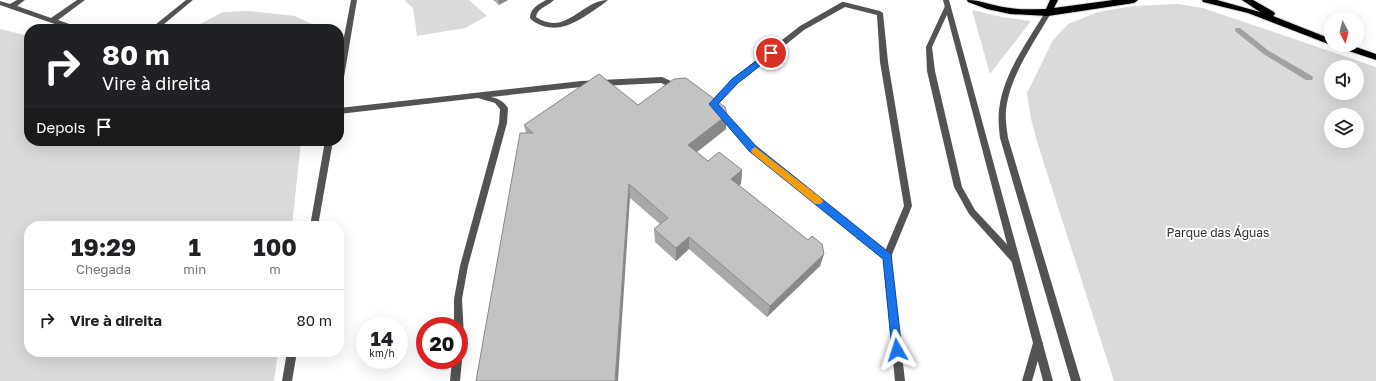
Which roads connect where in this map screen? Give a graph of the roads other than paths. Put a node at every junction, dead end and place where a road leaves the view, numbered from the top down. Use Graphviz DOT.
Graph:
graph roads {
  1 [pos="22,0"];
  2 [pos="82,0"];
  3 [pos="190,0"];
  4 [pos="354,0"];
  5 [pos="551,0"];
  6 [pos="605,0"];
  7 [pos="971,0"];
  8 [pos="1054,0"];
  9 [pos="1134,0"];
  10 [pos="1206,0"];
  11 [pos="1246,0"];
  12 [pos="0,3"];
  13 [pos="947,3"];
  14 [pos="12,6"];
  15 [pos="1048,12"];
  16 [pos="52,21"];
  17 [pos="61,24"];
  18 [pos="159,24"];
  19 [pos="1303,31"];
  20 [pos="1324,39"];
  21 [pos="1359,52"];
  22 [pos="344,55"];
  23 [pos="1376,58"];
  24 [pos="684,90"];
  25 [pos="476,95"];
  26 [pos="344,110"];
  27 [pos="328,146"];
  28 [pos="315,221"];
  29 [pos="887,257"];
  30 [pos="1015,259"];
  31 [pos="458,317"];
  32 [pos="1038,343"];
  33 [pos="291,357"];
  34 [pos="456,369"];
  35 [pos="287,381"];
  36 [pos="455,381"];
  37 [pos="900,381"];
  38 [pos="1027,381"];
  39 [pos="1048,381"];
  40 [pos="1076,381"];
  1 -- 14 [label="street"];
  2 -- 16 [label="street"];
  3 -- 18 [label="street"];
  4 -- 22 [label="street"];
  5 -- 6 [label="street"];
  7 -- 15 [label="main road"];
  8 -- 15 [label="main road"];
  9 -- 15 [label="main road"];
  10 -- 19 [label="main road"];
  11 -- 19 [label="main road"];
  12 -- 14 [label="street"];
  13 -- 30 [label="street"];
  13 -- 30 [label="street"];
  14 -- 16 [label="street"];
  15 -- 40 [label="street"];
  16 -- 17 [label="street"];
  19 -- 20 [label="main road"];
  21 -- 23 [label="main road"];
  24 -- 25 [label="street"];
  25 -- 26 [label="street"];
  25 -- 31 [label="street"];
  27 -- 28 [label="street"];
  29 -- 29 [label="street"];
  29 -- 37 [label="street"];
  30 -- 32 [label="street"];
  32 -- 38 [label="street"];
  32 -- 39 [label="street"];
  33 -- 35 [label="street"];
  34 -- 36 [label="street"];
}
